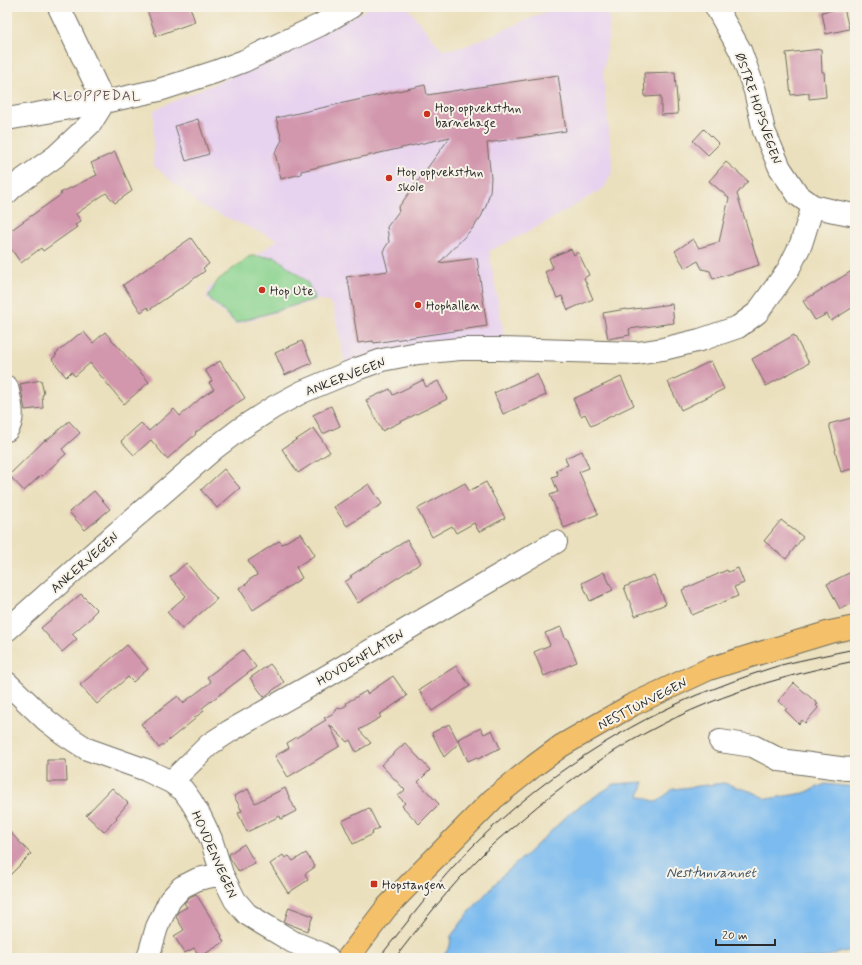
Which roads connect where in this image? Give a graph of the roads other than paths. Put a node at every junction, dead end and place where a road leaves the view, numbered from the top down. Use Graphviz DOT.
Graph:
graph roads {
  1 [pos="59,7"];
  2 [pos="351,7"];
  3 [pos="716,7"];
  4 [pos="104,102"];
  5 [pos="7,119"];
  6 [pos="7,193"];
  7 [pos="813,206"];
  8 [pos="855,214"];
  9 [pos="7,388"];
  10 [pos="7,430"];
  11 [pos="556,542"];
  12 [pos="855,627"];
  13 [pos="7,630"];
  14 [pos="7,683"];
  15 [pos="720,741"];
  16 [pos="855,768"];
  17 [pos="171,782"];
  18 [pos="459,834"];
  19 [pos="222,874"];
  20 [pos="148,958"];
  21 [pos="328,958"];
  22 [pos="348,958"];
  23 [pos="362,958"];
  1 -- 4 [label="street"];
  2 -- 4 [label="street"];
  3 -- 7 [label="street, ØSTRE HOPSVEGEN"];
  4 -- 5 [label="street"];
  4 -- 6 [label="street"];
  7 -- 8 [label="street, ØSTRE HOPSVEGEN"];
  7 -- 13 [label="street, ANKERVEGEN"];
  9 -- 10 [label="street"];
  11 -- 17 [label="street, HOVDENFLATEN"];
  12 -- 18 [label="main road, NESTTUNVEGEN"];
  14 -- 17 [label="street, HOVDENVEGEN"];
  15 -- 16 [label="street"];
  17 -- 19 [label="street, HOVDENVEGEN"];
  18 -- 22 [label="main road, NESTTUNVEGEN"];
  18 -- 23 [label="main road, NESTTUNVEGEN"];
  19 -- 20 [label="street"];
  19 -- 21 [label="street, HOVDENVEGEN"];
}
